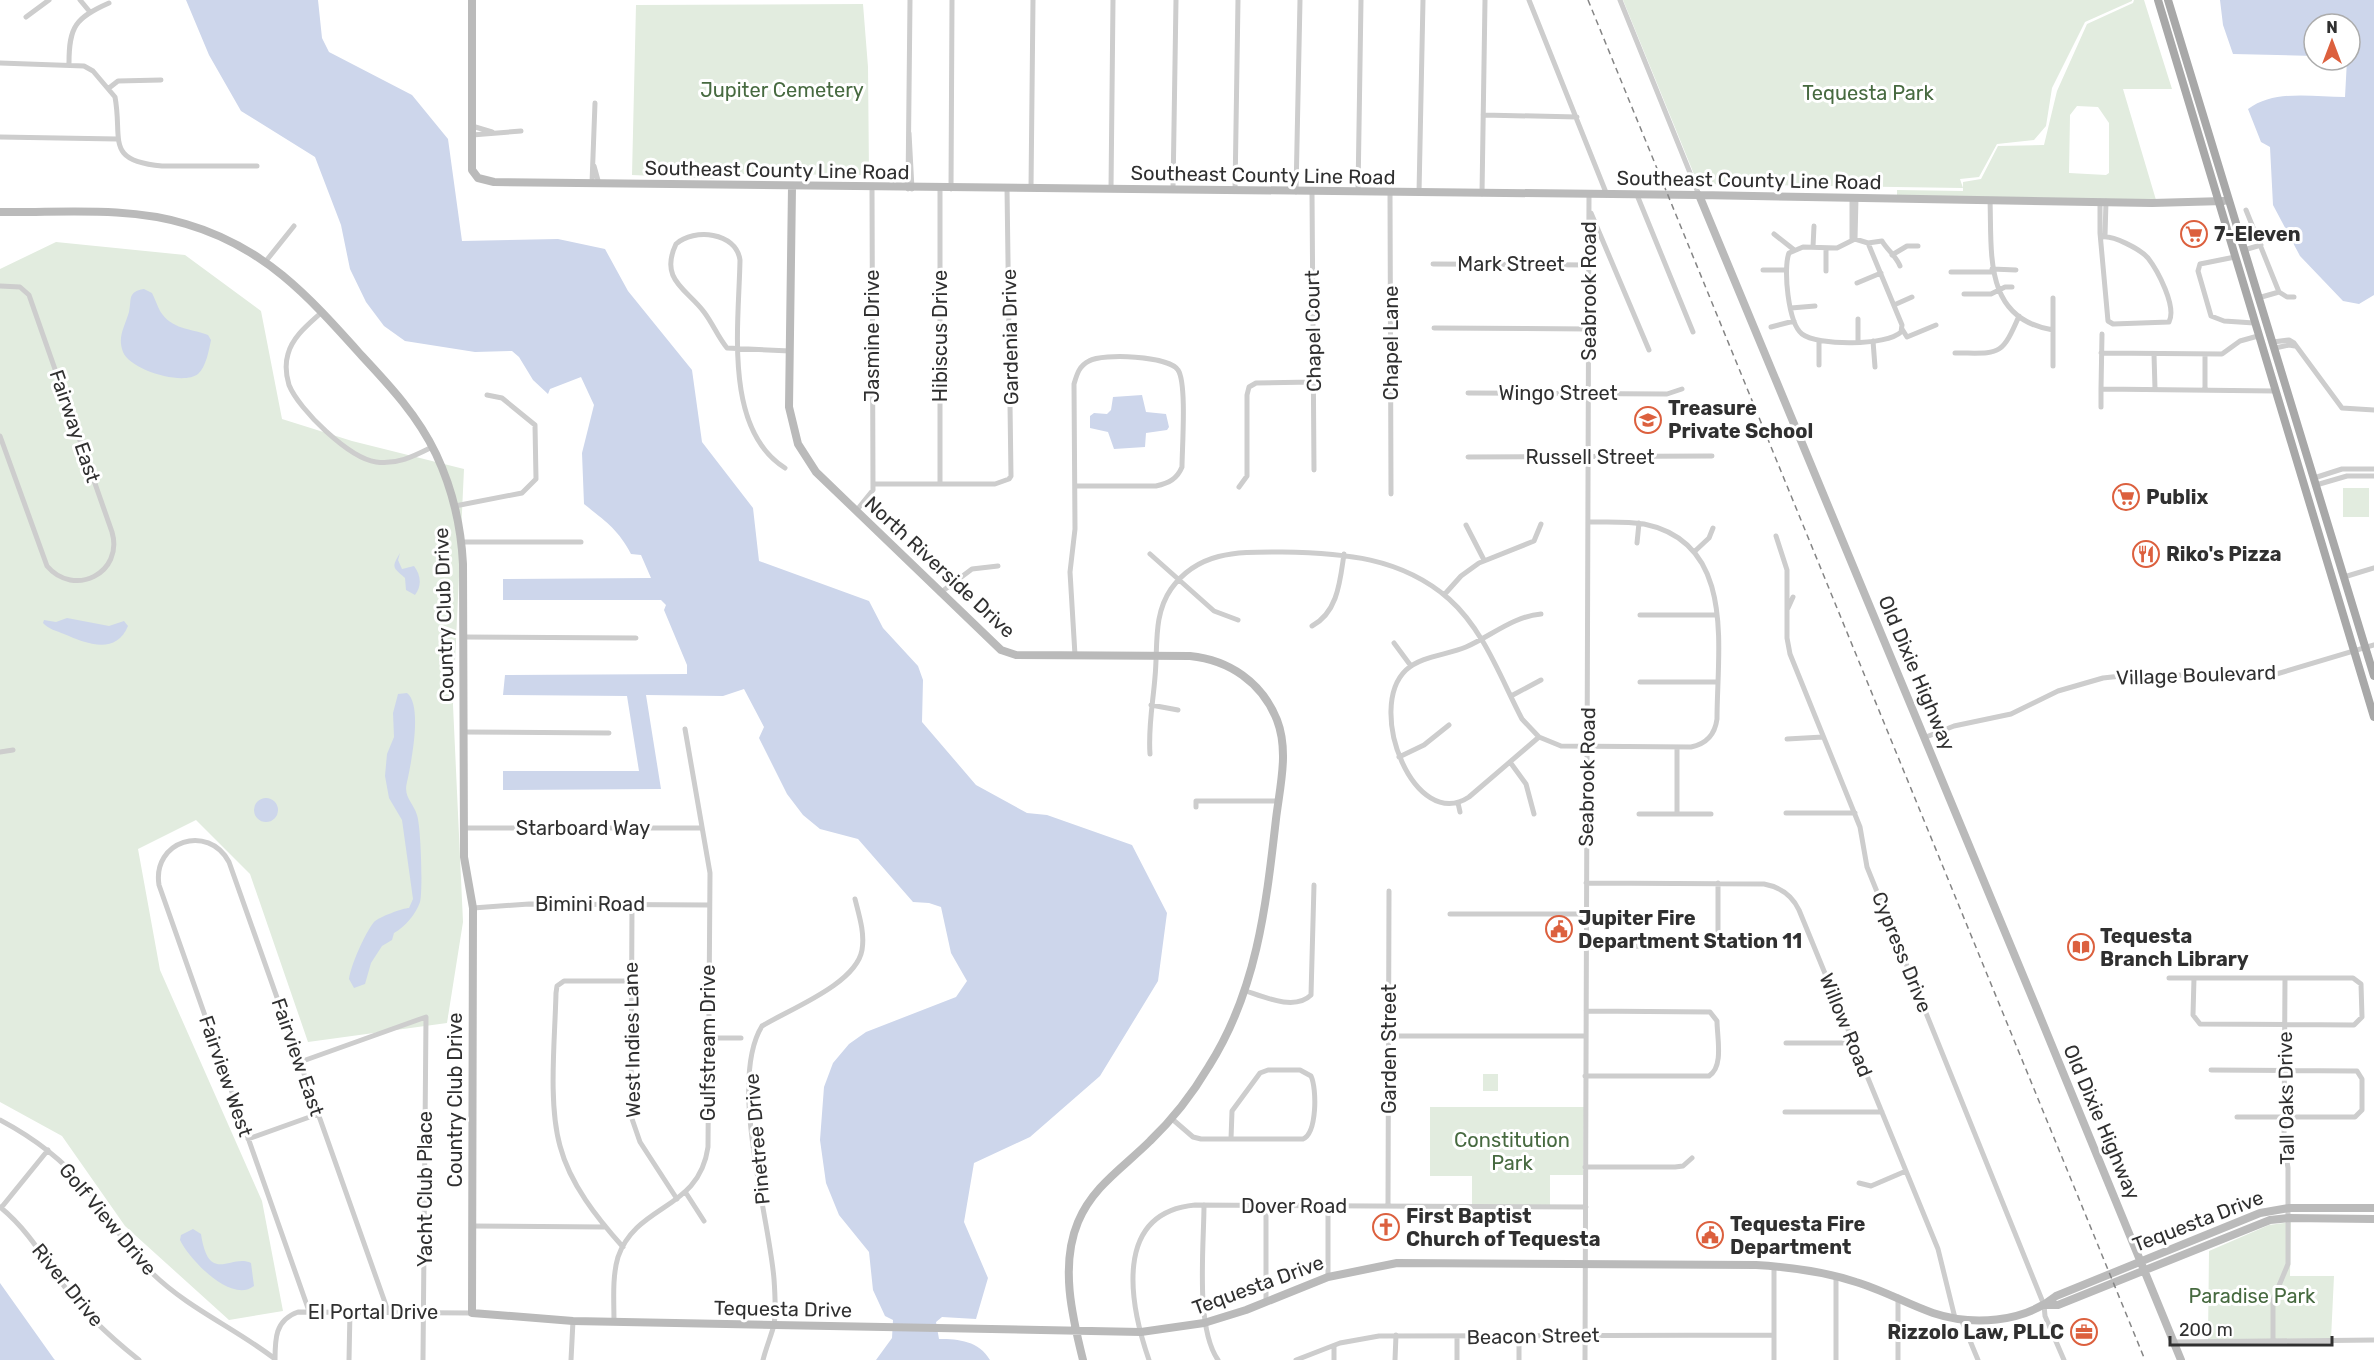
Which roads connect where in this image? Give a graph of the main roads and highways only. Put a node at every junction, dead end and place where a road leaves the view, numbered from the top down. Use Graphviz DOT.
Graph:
graph roads {
  1 [pos="2158,0"];
  2 [pos="2168,0"];
  3 [pos="2182,82"];
  4 [pos="2196,93"];
  5 [pos="2258,336"];
  6 [pos="2274,345"];
  7 [pos="2288,436"];
  8 [pos="2307,455"];
  9 [pos="2370,647"];
  10 [pos="2374,676"];
  11 [pos="2374,717"];
  1 -- 3 [label="main road"];
  2 -- 4 [label="main road"];
  3 -- 4 [label="main road"];
  3 -- 5 [label="main road"];
  4 -- 6 [label="main road"];
  5 -- 6 [label="main road"];
  5 -- 7 [label="main road"];
  6 -- 8 [label="main road"];
  7 -- 8 [label="main road"];
  7 -- 11 [label="main road"];
  8 -- 9 [label="main road"];
  9 -- 10 [label="main road"];
}
